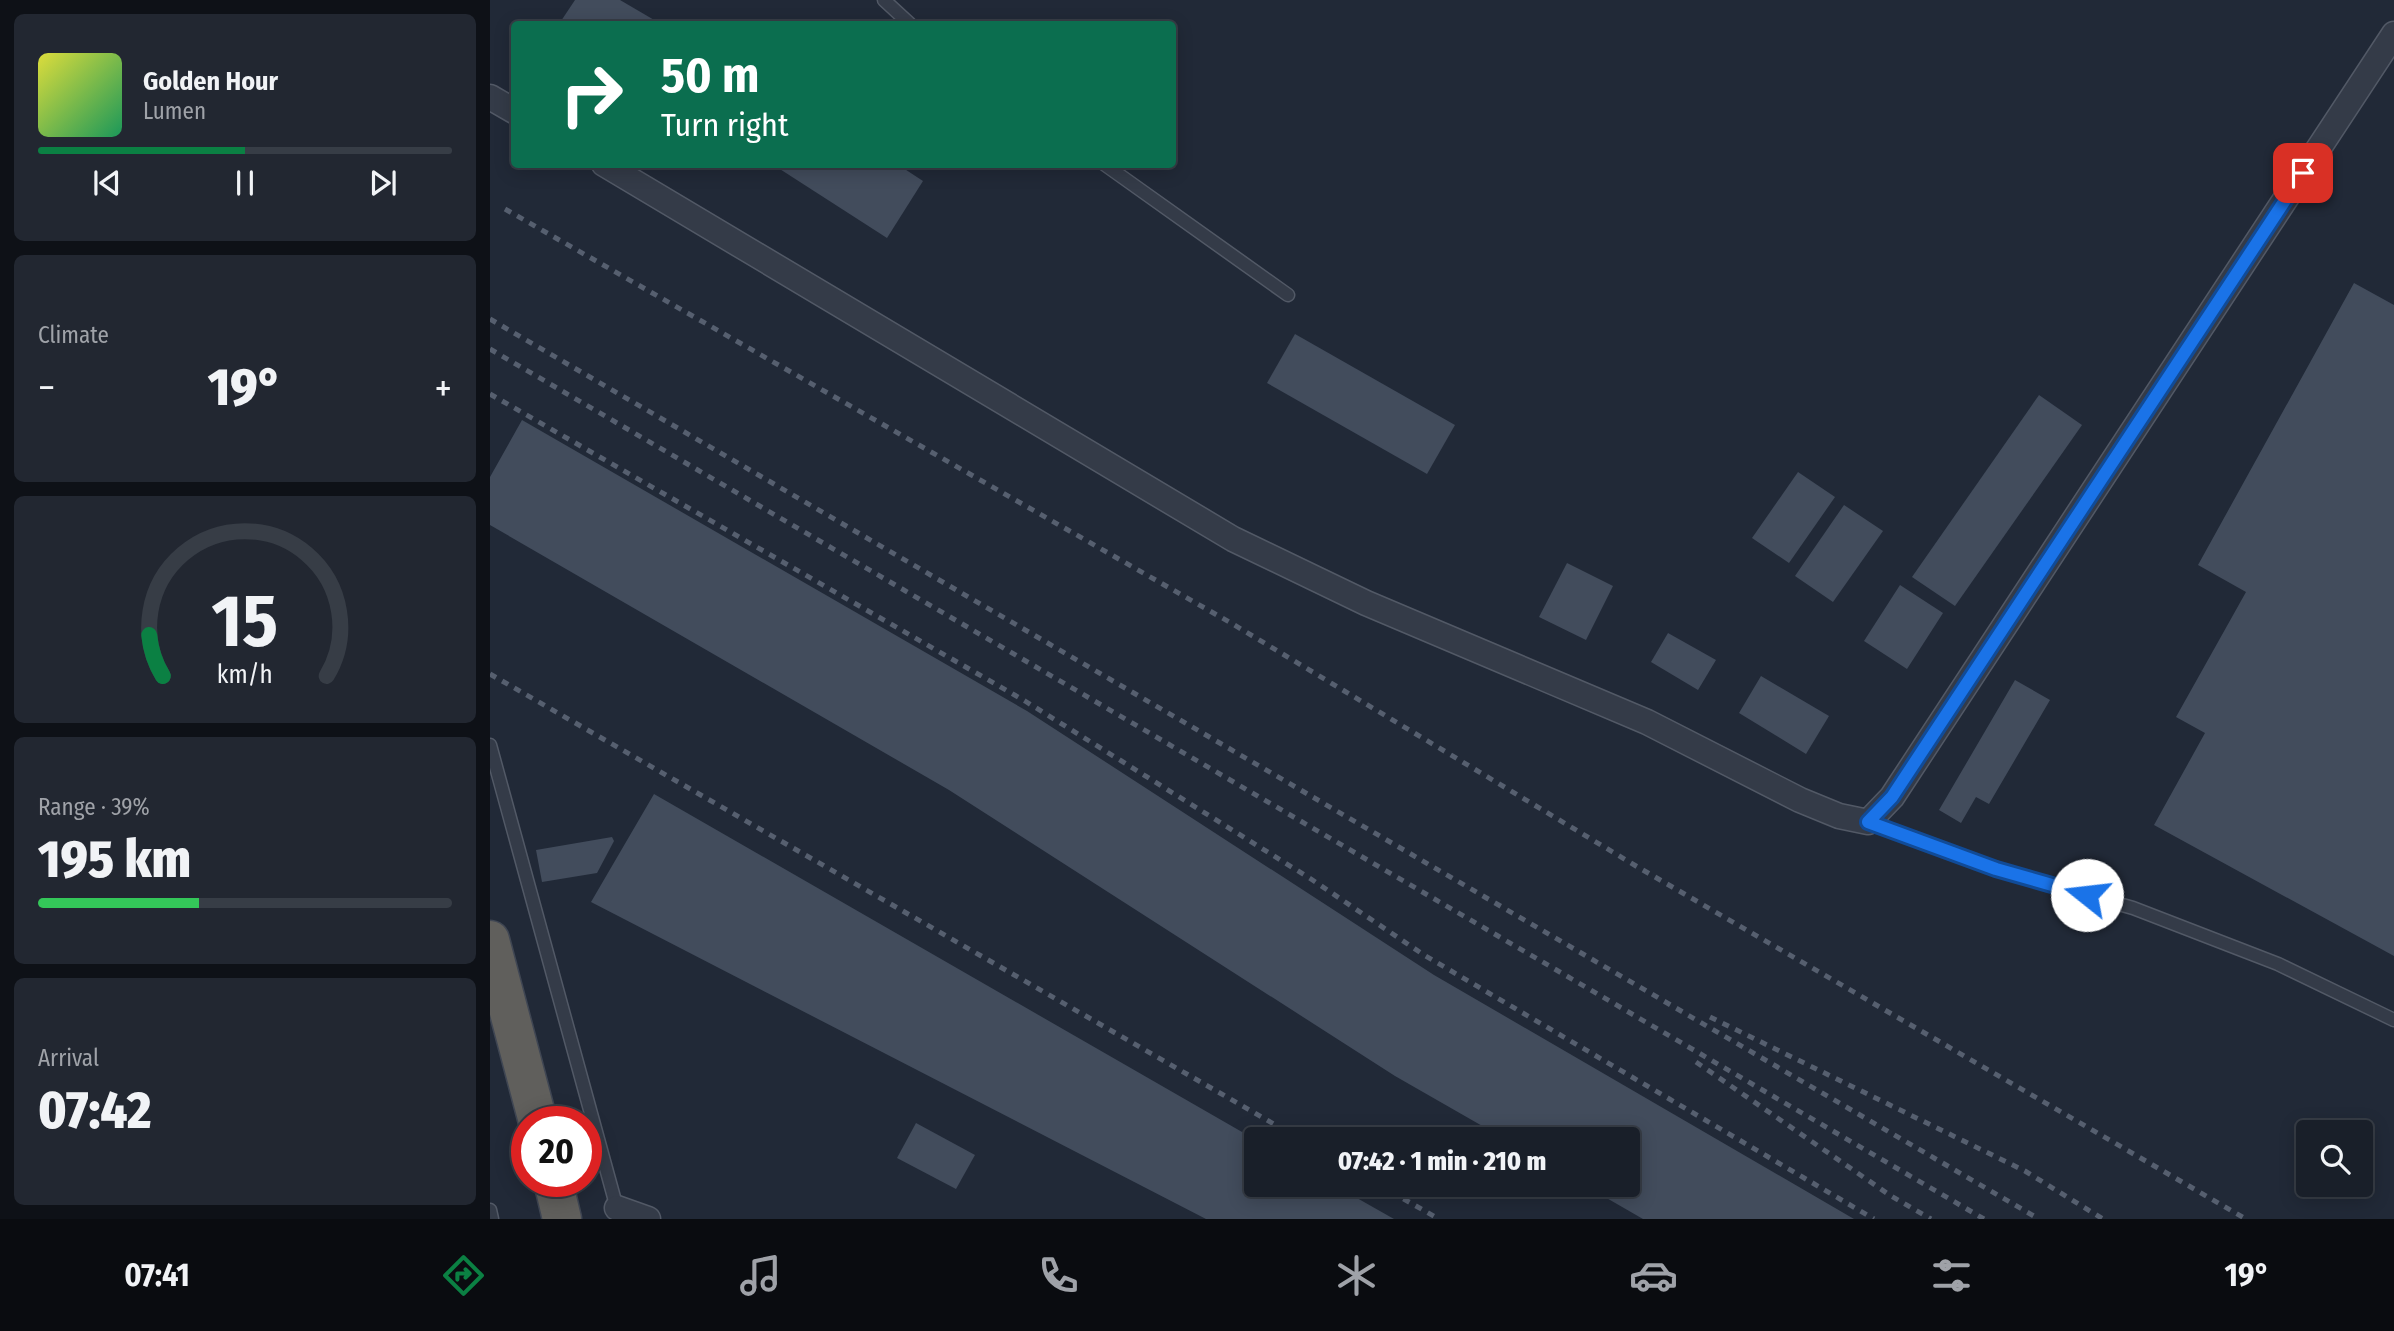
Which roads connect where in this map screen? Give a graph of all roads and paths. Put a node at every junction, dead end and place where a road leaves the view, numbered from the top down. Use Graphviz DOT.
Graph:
graph roads {
  1 [pos="884,0"];
  2 [pos="907,21"];
  3 [pos="2394,34"];
  4 [pos="490,97"];
  5 [pos="511,109"];
  6 [pos="611,168"];
  7 [pos="1110,168"];
  8 [pos="1287,295"];
  9 [pos="490,745"];
  10 [pos="1868,822"];
  11 [pos="490,940"];
  12 [pos="2394,1020"];
  13 [pos="534,1106"];
  14 [pos="557,1197"];
  15 [pos="490,1210"];
  16 [pos="618,1213"];
  17 [pos="492,1219"];
  18 [pos="562,1219"];
  19 [pos="648,1219"];
  1 -- 2 [label="lane"];
  3 -- 10 [label="street"];
  4 -- 5 [label="street"];
  6 -- 10 [label="street"];
  7 -- 8 [label="lane"];
  9 -- 16 [label="lane"];
  10 -- 12 [label="lane"];
  11 -- 13 [label="highway"];
  14 -- 18 [label="highway"];
  15 -- 17 [label="lane"];
  16 -- 19 [label="street"];
}
